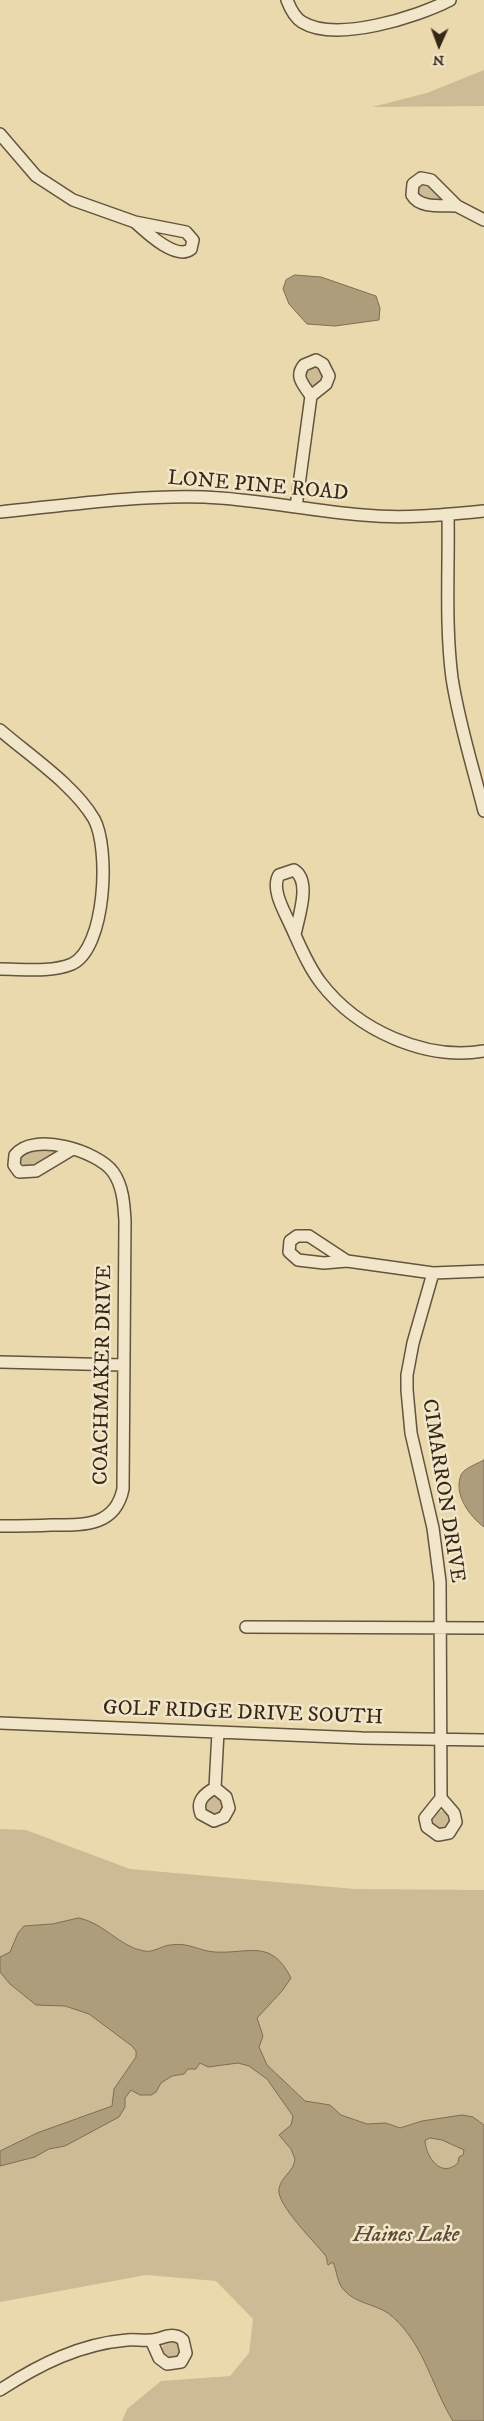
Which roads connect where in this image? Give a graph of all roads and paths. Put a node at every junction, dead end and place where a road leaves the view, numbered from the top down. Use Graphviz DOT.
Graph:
graph roads {
  1 [pos="287,0"];
  2 [pos="450,0"];
  3 [pos="0,134"];
  4 [pos="457,206"];
  5 [pos="484,220"];
  6 [pos="135,222"];
  7 [pos="311,396"];
  8 [pos="296,507"];
  9 [pos="484,511"];
  10 [pos="0,512"];
  11 [pos="448,515"];
  12 [pos="0,730"];
  13 [pos="484,811"];
  14 [pos="295,935"];
  15 [pos="0,969"];
  16 [pos="484,1050"];
  17 [pos="71,1150"];
  18 [pos="347,1261"];
  19 [pos="484,1271"];
  20 [pos="433,1273"];
  21 [pos="0,1362"];
  22 [pos="124,1365"];
  23 [pos="0,1526"];
  24 [pos="246,1627"];
  25 [pos="441,1628"];
  26 [pos="484,1628"];
  27 [pos="0,1723"];
  28 [pos="218,1732"];
  29 [pos="440,1740"];
  30 [pos="484,1740"];
  31 [pos="215,1788"];
  32 [pos="441,1798"];
  33 [pos="151,2340"];
  34 [pos="0,2390"];
  1 -- 2 [label="street"];
  3 -- 6 [label="street"];
  4 -- 5 [label="street"];
  7 -- 8 [label="street"];
  8 -- 10 [label="street, LONE PINE ROAD"];
  8 -- 11 [label="street, LONE PINE ROAD"];
  9 -- 11 [label="street, LONE PINE ROAD"];
  11 -- 13 [label="street"];
  12 -- 15 [label="street"];
  14 -- 14 [label="street"];
  14 -- 16 [label="street"];
  17 -- 22 [label="street, COACHMAKER DRIVE"];
  18 -- 20 [label="street"];
  19 -- 20 [label="street"];
  20 -- 25 [label="street, CIMARRON DRIVE"];
  21 -- 22 [label="street"];
  22 -- 23 [label="street, COACHMAKER DRIVE"];
  24 -- 25 [label="street"];
  25 -- 26 [label="street"];
  25 -- 29 [label="street, CIMARRON DRIVE"];
  27 -- 28 [label="street, GOLF RIDGE DRIVE SOUTH"];
  28 -- 29 [label="street, GOLF RIDGE DRIVE SOUTH"];
  28 -- 31 [label="street"];
  29 -- 30 [label="street, GOLF RIDGE DRIVE SOUTH"];
  29 -- 32 [label="street, CIMARRON DRIVE"];
  33 -- 34 [label="street"];
}
